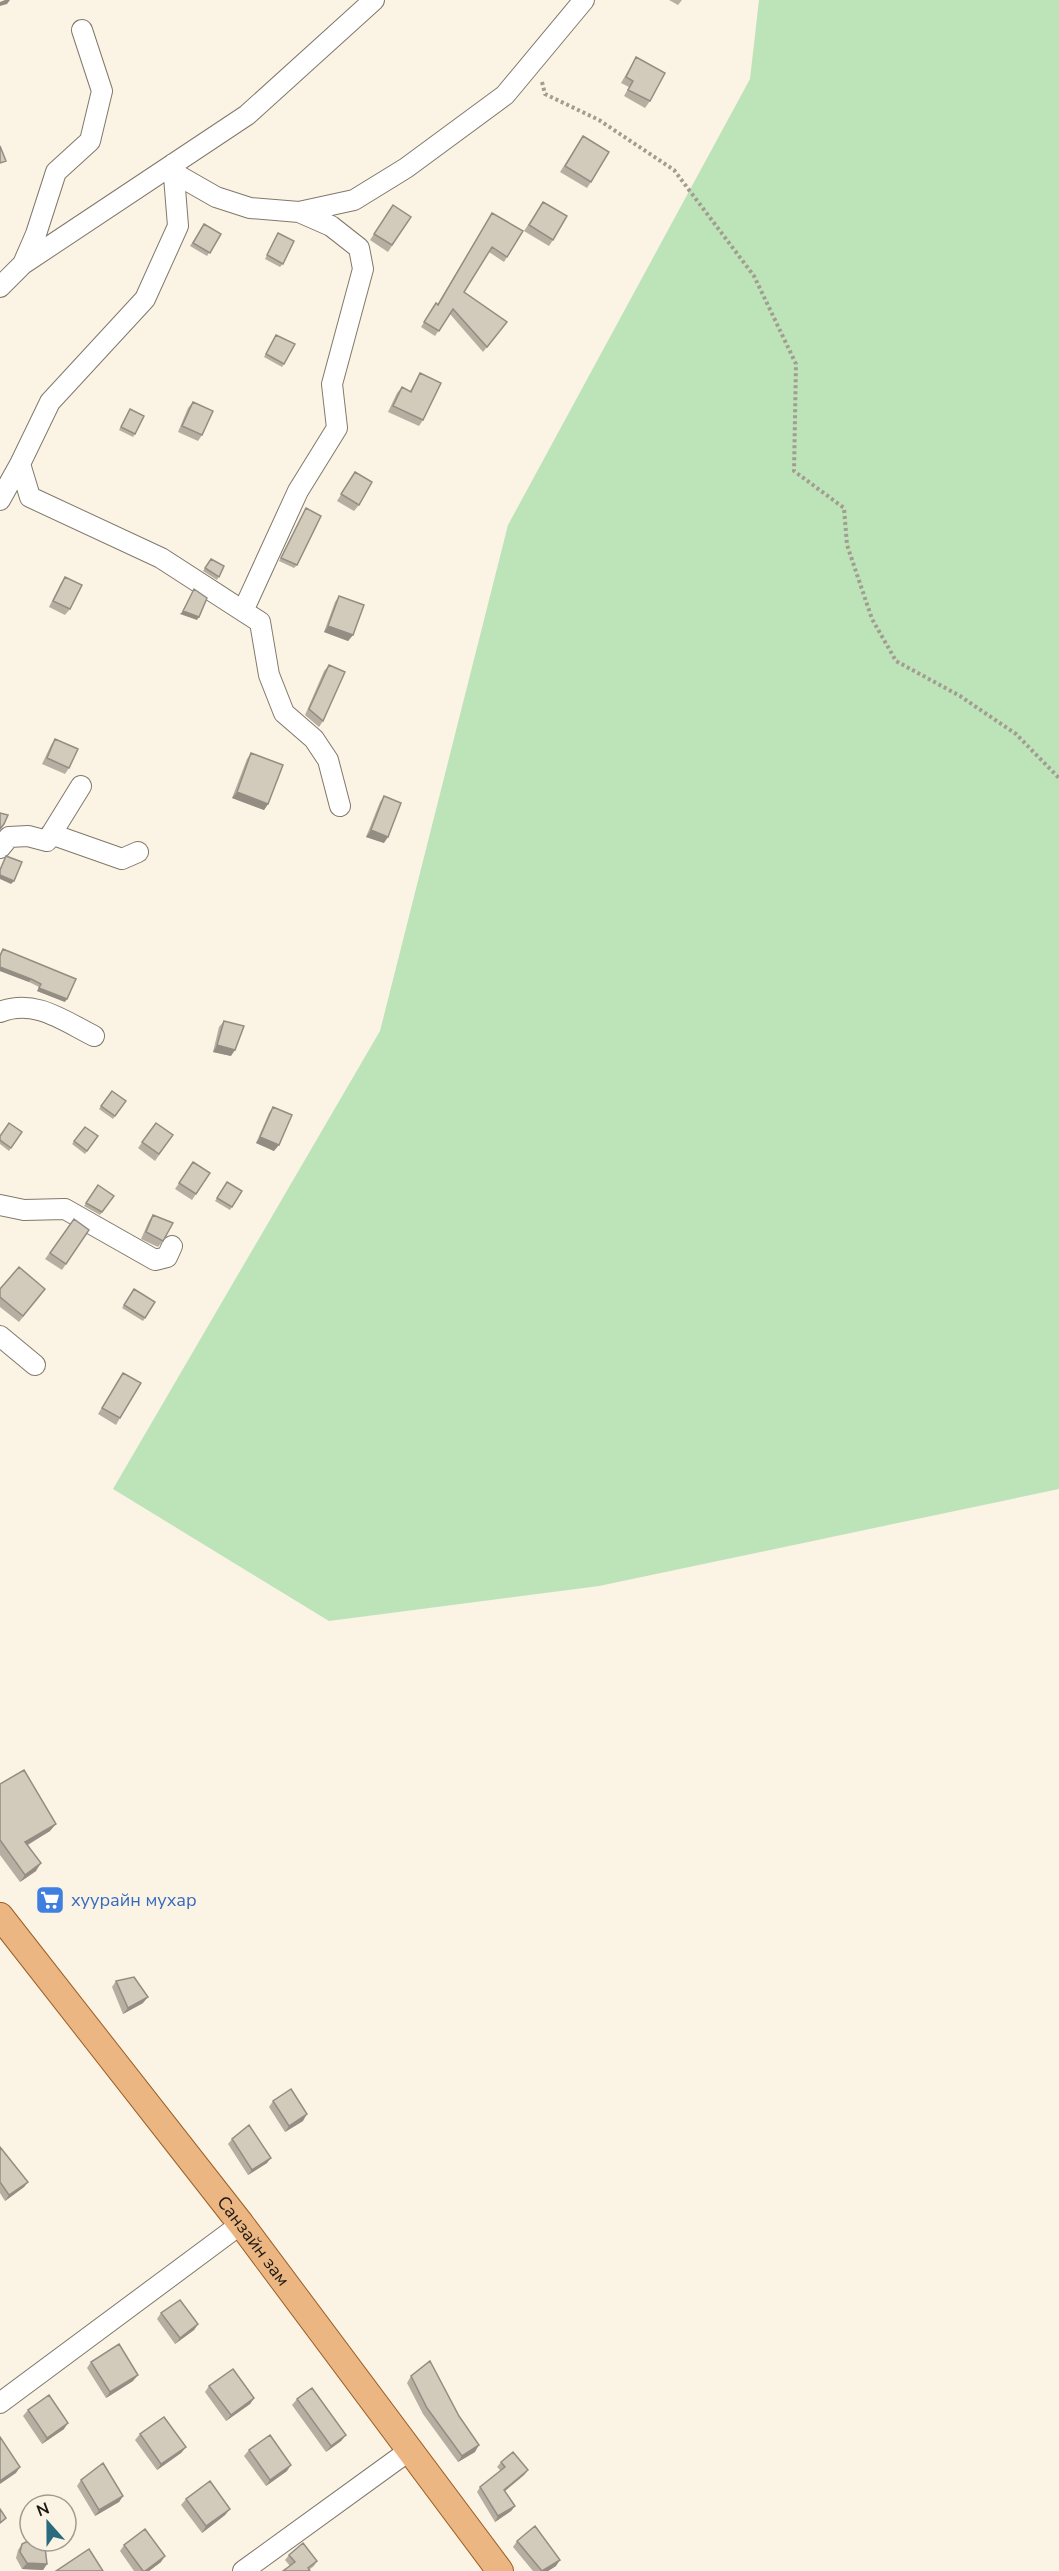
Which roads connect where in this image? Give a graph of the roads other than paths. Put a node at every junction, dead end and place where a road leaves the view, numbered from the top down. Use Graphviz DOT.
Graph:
graph roads {
  1 [pos="374,0"];
  2 [pos="584,0"];
  3 [pos="82,30"];
  4 [pos="173,169"];
  5 [pos="299,212"];
  6 [pos="23,264"];
  7 [pos="0,287"];
  8 [pos="21,464"];
  9 [pos="0,500"];
  10 [pos="243,611"];
  11 [pos="81,786"];
  12 [pos="340,806"];
  13 [pos="51,834"];
  14 [pos="0,848"];
  15 [pos="138,852"];
  16 [pos="0,1012"];
  17 [pos="94,1036"];
  18 [pos="0,1204"];
  19 [pos="172,1246"];
  20 [pos="0,1336"];
  21 [pos="35,1365"];
  22 [pos="0,1916"];
  23 [pos="241,2224"];
  24 [pos="0,2403"];
  25 [pos="410,2450"];
  26 [pos="243,2571"];
  27 [pos="500,2571"];
  1 -- 4 [label="street"];
  2 -- 5 [label="street"];
  3 -- 6 [label="street"];
  4 -- 5 [label="street"];
  4 -- 6 [label="street"];
  4 -- 8 [label="street"];
  5 -- 10 [label="street"];
  6 -- 7 [label="street"];
  8 -- 9 [label="street"];
  8 -- 10 [label="street"];
  10 -- 12 [label="street"];
  11 -- 13 [label="street"];
  13 -- 14 [label="street"];
  13 -- 15 [label="street"];
  16 -- 17 [label="street"];
  18 -- 19 [label="street"];
  20 -- 21 [label="street"];
  22 -- 23 [label="main road, Санзайн зам"];
  23 -- 24 [label="street"];
  23 -- 25 [label="main road, Санзайн зам"];
  25 -- 26 [label="street"];
  25 -- 27 [label="main road, Санзайн зам"];
}
